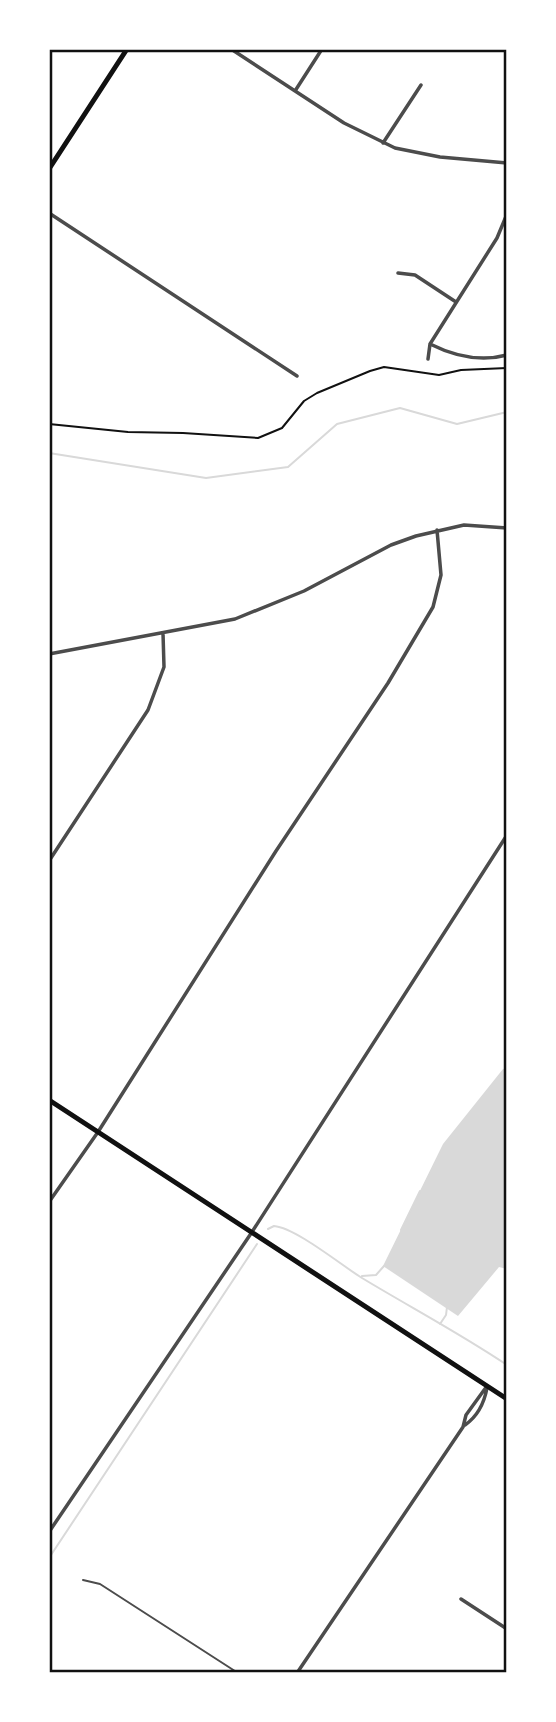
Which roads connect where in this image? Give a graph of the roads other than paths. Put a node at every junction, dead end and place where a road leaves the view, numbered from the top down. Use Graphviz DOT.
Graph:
graph roads {
  1 [pos="127,49"];
  2 [pos="231,49"];
  3 [pos="322,49"];
  4 [pos="421,85"];
  5 [pos="295,91"];
  6 [pos="383,143"];
  7 [pos="507,163"];
  8 [pos="49,169"];
  9 [pos="49,213"];
  10 [pos="507,214"];
  11 [pos="398,274"];
  12 [pos="456,302"];
  13 [pos="430,344"];
  14 [pos="507,355"];
  15 [pos="428,359"];
  16 [pos="297,376"];
  17 [pos="507,528"];
  18 [pos="437,530"];
  19 [pos="163,632"];
  20 [pos="49,654"];
  21 [pos="507,835"];
  22 [pos="49,861"];
  23 [pos="49,1100"];
  24 [pos="98,1132"];
  25 [pos="49,1202"];
  26 [pos="251,1232"];
  27 [pos="487,1386"];
  28 [pos="507,1399"];
  29 [pos="49,1532"];
  30 [pos="83,1580"];
  31 [pos="461,1599"];
  32 [pos="507,1629"];
  33 [pos="238,1673"];
  34 [pos="297,1673"];
  1 -- 8 [label="main road"];
  2 -- 5 [label="street"];
  3 -- 5 [label="street"];
  4 -- 6 [label="street"];
  5 -- 6 [label="street"];
  6 -- 7 [label="street"];
  9 -- 16 [label="street"];
  10 -- 12 [label="street"];
  11 -- 12 [label="street"];
  12 -- 13 [label="street"];
  13 -- 14 [label="street"];
  13 -- 15 [label="street"];
  17 -- 18 [label="street"];
  18 -- 19 [label="street"];
  18 -- 24 [label="street"];
  19 -- 20 [label="street"];
  19 -- 22 [label="street"];
  21 -- 26 [label="street"];
  23 -- 24 [label="main road"];
  24 -- 25 [label="street"];
  24 -- 26 [label="main road"];
  26 -- 27 [label="main road"];
  26 -- 29 [label="street"];
  27 -- 28 [label="main road"];
  27 -- 34 [label="street"];
  30 -- 33 [label="lane"];
  31 -- 32 [label="street"];
}
